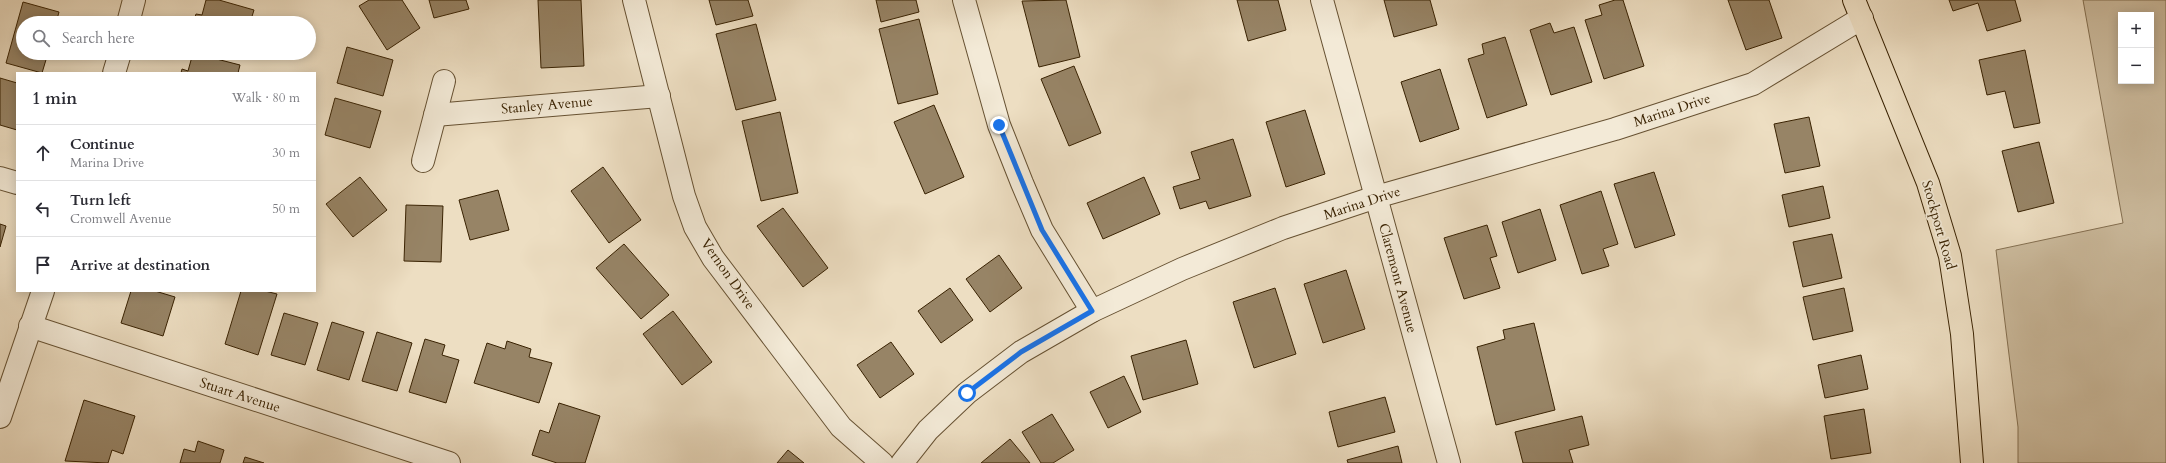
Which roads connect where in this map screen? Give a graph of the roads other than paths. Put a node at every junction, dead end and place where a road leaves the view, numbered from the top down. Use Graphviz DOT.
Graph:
graph roads {
  1 [pos="134,0"];
  2 [pos="634,0"];
  3 [pos="964,0"];
  4 [pos="1322,0"];
  5 [pos="1858,9"];
  6 [pos="130,16"];
  7 [pos="118,60"];
  8 [pos="114,72"];
  9 [pos="444,81"];
  10 [pos="659,96"];
  11 [pos="435,114"];
  12 [pos="423,161"];
  13 [pos="0,178"];
  14 [pos="16,183"];
  15 [pos="1376,197"];
  16 [pos="43,292"];
  17 [pos="1092,311"];
  18 [pos="30,326"];
  19 [pos="0,417"];
  20 [pos="449,463"];
  21 [pos="882,463"];
  22 [pos="902,463"];
  23 [pos="1449,463"];
  24 [pos="1972,463"];
  1 -- 6 [label="street"];
  2 -- 10 [label="street, Vernon Drive"];
  3 -- 17 [label="street"];
  4 -- 15 [label="street, Claremont Avenue"];
  5 -- 15 [label="street, Marina Drive"];
  5 -- 24 [label="main road, Stockport Road"];
  7 -- 8 [label="street"];
  9 -- 11 [label="street"];
  10 -- 11 [label="street, Stanley Avenue"];
  10 -- 21 [label="street, Vernon Drive"];
  11 -- 12 [label="street"];
  13 -- 14 [label="street"];
  15 -- 17 [label="street, Marina Drive"];
  15 -- 23 [label="street, Claremont Avenue"];
  16 -- 18 [label="street"];
  17 -- 22 [label="street, Marina Drive"];
  18 -- 19 [label="street"];
  18 -- 20 [label="street, Stuart Avenue"];
}
